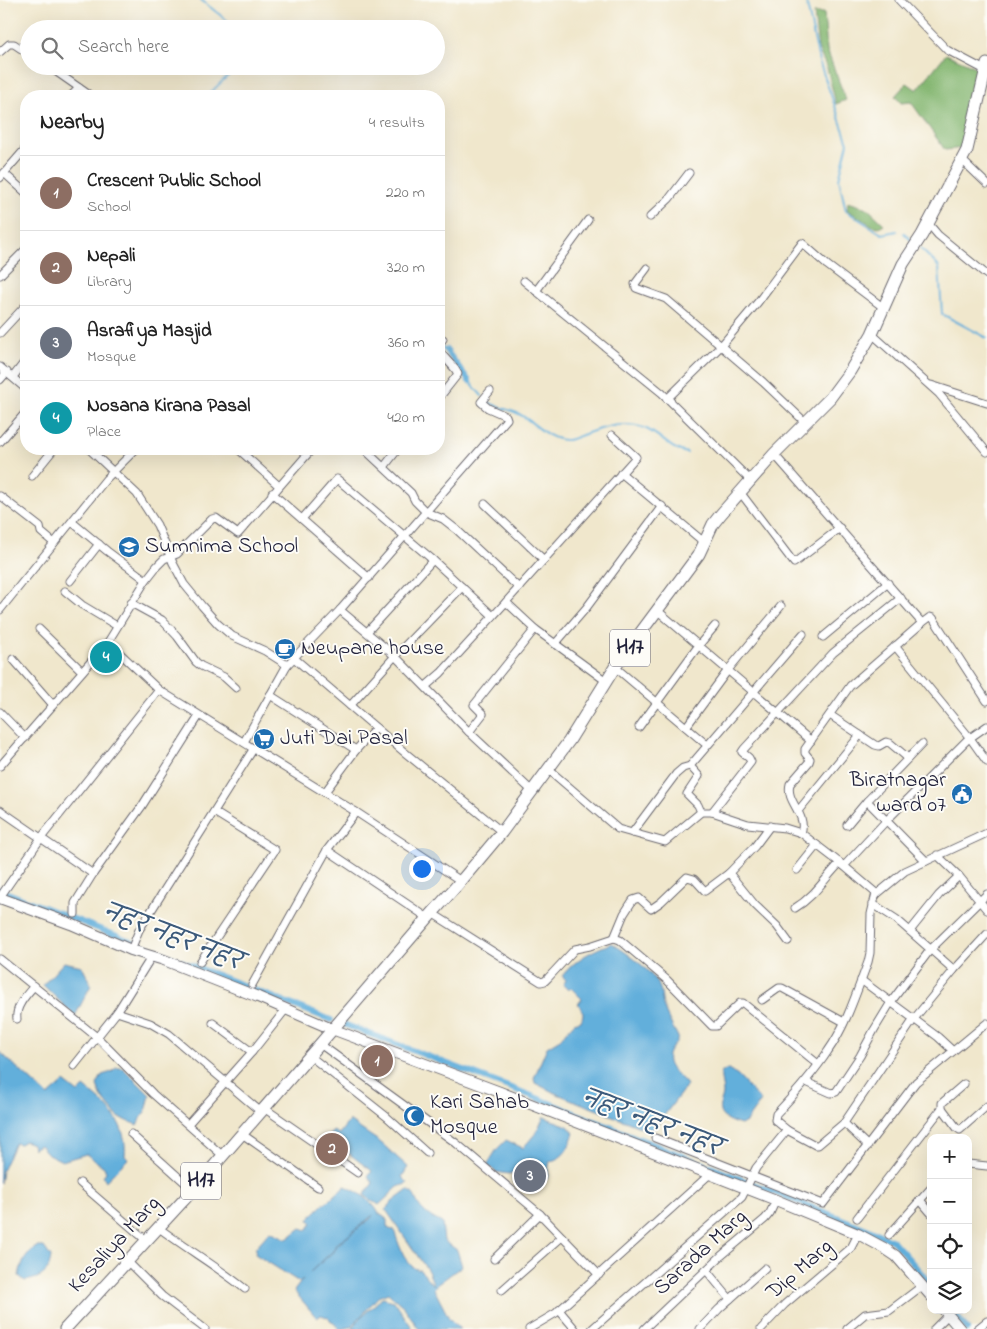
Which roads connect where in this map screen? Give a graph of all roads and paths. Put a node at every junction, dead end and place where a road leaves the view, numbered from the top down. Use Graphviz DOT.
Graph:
graph roads {
  1 [pos="898,0"];
  2 [pos="20,48"];
  3 [pos="0,52"];
  4 [pos="986,73"];
  5 [pos="60,75"];
  6 [pos="78,88"];
  7 [pos="81,90"];
  8 [pos="20,155"];
  9 [pos="962,160"];
  10 [pos="690,173"];
  11 [pos="2,176"];
  12 [pos="987,184"];
  13 [pos="20,189"];
  14 [pos="650,217"];
  15 [pos="588,220"];
  16 [pos="928,222"];
  17 [pos="20,255"];
  18 [pos="647,268"];
  19 [pos="987,275"];
  20 [pos="0,276"];
  21 [pos="524,281"];
  22 [pos="536,291"];
  23 [pos="884,308"];
  24 [pos="20,311"];
  25 [pos="0,333"];
  26 [pos="872,334"];
  27 [pos="721,346"];
  28 [pos="445,358"];
  29 [pos="20,366"];
  30 [pos="0,367"];
  31 [pos="10,375"];
  32 [pos="0,380"];
  33 [pos="20,384"];
  34 [pos="928,384"];
  35 [pos="445,390"];
  36 [pos="490,391"];
  37 [pos="667,399"];
  38 [pos="987,403"];
  39 [pos="20,419"];
  40 [pos="806,423"];
  41 [pos="612,435"];
  42 [pos="0,442"];
  43 [pos="987,452"];
  44 [pos="774,454"];
  45 [pos="49,455"];
  46 [pos="95,455"];
  47 [pos="130,455"];
  48 [pos="245,455"];
  49 [pos="307,455"];
  50 [pos="371,455"];
  51 [pos="393,455"];
  52 [pos="384,467"];
  53 [pos="112,472"];
  54 [pos="622,473"];
  55 [pos="32,476"];
  56 [pos="750,480"];
  57 [pos="279,486"];
  58 [pos="740,492"];
  59 [pos="272,493"];
  60 [pos="0,496"];
  61 [pos="485,504"];
  62 [pos="662,506"];
  63 [pos="426,512"];
  64 [pos="302,519"];
  65 [pos="72,522"];
  66 [pos="840,528"];
  67 [pos="405,536"];
  68 [pos="706,541"];
  69 [pos="54,543"];
  70 [pos="99,544"];
  71 [pos="170,556"];
  72 [pos="433,560"];
  73 [pos="544,560"];
  74 [pos="369,578"];
  75 [pos="146,580"];
  76 [pos="70,581"];
  77 [pos="888,583"];
  78 [pos="462,588"];
  79 [pos="519,588"];
  80 [pos="65,591"];
  81 [pos="901,598"];
  82 [pos="506,602"];
  83 [pos="131,603"];
  84 [pos="781,606"];
  85 [pos="0,610"];
  86 [pos="340,610"];
  87 [pos="658,611"];
  88 [pos="492,616"];
  89 [pos="922,623"];
  90 [pos="117,626"];
  91 [pos="715,626"];
  92 [pos="39,629"];
  93 [pos="535,629"];
  94 [pos="367,632"];
  95 [pos="803,634"];
  96 [pos="823,637"];
  97 [pos="108,642"];
  98 [pos="555,644"];
  99 [pos="699,645"];
  100 [pos="895,646"];
  101 [pos="395,656"];
  102 [pos="294,658"];
  103 [pos="14,659"];
  104 [pos="288,665"];
  105 [pos="615,667"];
  106 [pos="728,670"];
  107 [pos="82,671"];
  108 [pos="606,681"];
  109 [pos="426,686"];
  110 [pos="236,688"];
  111 [pos="159,690"];
  112 [pos="754,692"];
  113 [pos="270,695"];
  114 [pos="987,701"];
  115 [pos="658,702"];
  116 [pos="53,705"];
  117 [pos="350,706"];
  118 [pos="0,712"];
  119 [pos="778,712"];
  120 [pos="830,715"];
  121 [pos="199,716"];
  122 [pos="987,726"];
  123 [pos="686,727"];
  124 [pos="376,728"];
  125 [pos="639,728"];
  126 [pos="469,732"];
  127 [pos="860,735"];
  128 [pos="25,738"];
  129 [pos="970,738"];
  130 [pos="811,741"];
  131 [pos="244,742"];
  132 [pos="922,744"];
  133 [pos="707,745"];
  134 [pos="254,748"];
  135 [pos="356,750"];
  136 [pos="908,758"];
  137 [pos="987,762"];
  138 [pos="0,766"];
  139 [pos="690,766"];
  140 [pos="548,769"];
  141 [pos="532,791"];
  142 [pos="325,792"];
  143 [pos="867,801"];
  144 [pos="0,810"];
  145 [pos="798,811"];
  146 [pos="214,812"];
  147 [pos="356,812"];
  148 [pos="701,812"];
  149 [pos="712,812"];
  150 [pos="886,820"];
  151 [pos="847,825"];
  152 [pos="770,826"];
  153 [pos="502,832"];
  154 [pos="801,833"];
  155 [pos="987,833"];
  156 [pos="632,834"];
  157 [pos="42,838"];
  158 [pos="817,845"];
  159 [pos="327,850"];
  160 [pos="937,855"];
  161 [pos="926,861"];
  162 [pos="842,864"];
  163 [pos="797,870"];
  164 [pos="729,873"];
  165 [pos="93,874"];
  166 [pos="958,876"];
  167 [pos="462,881"];
  168 [pos="877,894"];
  169 [pos="987,894"];
  170 [pos="2,895"];
  171 [pos="979,901"];
  172 [pos="873,904"];
  173 [pos="795,908"];
  174 [pos="987,910"];
  175 [pos="75,914"];
  176 [pos="430,916"];
  177 [pos="910,931"];
  178 [pos="987,934"];
  179 [pos="614,938"];
  180 [pos="788,941"];
  181 [pos="132,948"];
  182 [pos="930,950"];
  183 [pos="152,956"];
  184 [pos="0,959"];
  185 [pos="200,962"];
  186 [pos="954,970"];
  187 [pos="861,980"];
  188 [pos="252,985"];
  189 [pos="34,986"];
  190 [pos="762,1000"];
  191 [pos="891,1002"];
  192 [pos="286,1009"];
  193 [pos="117,1012"];
  194 [pos="17,1019"];
  195 [pos="914,1019"];
  196 [pos="213,1022"];
  197 [pos="844,1022"];
  198 [pos="987,1023"];
  199 [pos="332,1029"];
  200 [pos="98,1038"];
  201 [pos="320,1044"];
  202 [pos="953,1051"];
  203 [pos="252,1052"];
  204 [pos="310,1056"];
  205 [pos="818,1064"];
  206 [pos="74,1066"];
  207 [pos="226,1081"];
  208 [pos="806,1082"];
  209 [pos="964,1084"];
  210 [pos="987,1106"];
  211 [pos="942,1108"];
  212 [pos="262,1110"];
  213 [pos="844,1123"];
  214 [pos="188,1124"];
  215 [pos="787,1130"];
  216 [pos="131,1134"];
  217 [pos="242,1134"];
  218 [pos="655,1138"];
  219 [pos="868,1146"];
  220 [pos="427,1153"];
  221 [pos="222,1155"];
  222 [pos="972,1164"];
  223 [pos="987,1166"];
  224 [pos="358,1173"];
  225 [pos="710,1174"];
  226 [pos="80,1183"];
  227 [pos="750,1183"];
  228 [pos="318,1187"];
  229 [pos="193,1190"];
  230 [pos="927,1192"];
  231 [pos="776,1200"];
  232 [pos="920,1200"];
  233 [pos="927,1208"];
  234 [pos="540,1214"];
  235 [pos="857,1218"];
  236 [pos="158,1228"];
  237 [pos="858,1234"];
  238 [pos="889,1235"];
  239 [pos="562,1237"];
  240 [pos="147,1241"];
  241 [pos="494,1259"];
  242 [pos="128,1262"];
  243 [pos="765,1268"];
  244 [pos="706,1270"];
  245 [pos="599,1275"];
  246 [pos="922,1286"];
  247 [pos="245,1289"];
  248 [pos="502,1290"];
  249 [pos="927,1292"];
  250 [pos="730,1299"];
  251 [pos="559,1310"];
  252 [pos="945,1314"];
  253 [pos="948,1314"];
  254 [pos="987,1321"];
  255 [pos="71,1327"];
  256 [pos="205,1329"];
  257 [pos="529,1329"];
  258 [pos="575,1329"];
  259 [pos="592,1329"];
  260 [pos="644,1329"];
  261 [pos="700,1329"];
  262 [pos="761,1329"];
  263 [pos="847,1329"];
  264 [pos="934,1329"];
  265 [pos="960,1329"];
  266 [pos="977,1329"];
  1 -- 4 [label="street"];
  2 -- 3 [label="street"];
  4 -- 9 [label="main road, H17"];
  5 -- 6 [label="street"];
  6 -- 7 [label="street"];
  8 -- 11 [label="street"];
  9 -- 12 [label="street"];
  9 -- 16 [label="main road, H17"];
  10 -- 14 [label="street"];
  11 -- 13 [label="street"];
  15 -- 22 [label="street"];
  16 -- 19 [label="street"];
  16 -- 23 [label="main road, H17"];
  17 -- 20 [label="street"];
  18 -- 27 [label="street"];
  21 -- 22 [label="street"];
  22 -- 37 [label="street"];
  23 -- 26 [label="main road, H17"];
  23 -- 27 [label="street"];
  24 -- 25 [label="street"];
  26 -- 34 [label="street"];
  26 -- 40 [label="main road, H17"];
  27 -- 37 [label="street"];
  27 -- 40 [label="street"];
  28 -- 35 [label="street"];
  29 -- 31 [label="street"];
  30 -- 31 [label="street"];
  31 -- 32 [label="street"];
  31 -- 33 [label="street"];
  34 -- 38 [label="street"];
  34 -- 43 [label="street"];
  36 -- 63 [label="street"];
  37 -- 56 [label="street"];
  39 -- 42 [label="street"];
  40 -- 44 [label="main road, H17"];
  41 -- 54 [label="street"];
  44 -- 56 [label="main road, H17"];
  44 -- 66 [label="street"];
  45 -- 55 [label="street"];
  46 -- 53 [label="street"];
  47 -- 53 [label="street"];
  48 -- 57 [label="street"];
  49 -- 57 [label="street"];
  50 -- 52 [label="street"];
  51 -- 52 [label="street"];
  52 -- 63 [label="street"];
  53 -- 65 [label="street"];
  53 -- 71 [label="street"];
  54 -- 62 [label="street"];
  54 -- 73 [label="street"];
  56 -- 58 [label="main road, H17"];
  57 -- 59 [label="street"];
  58 -- 66 [label="street"];
  58 -- 68 [label="main road, H17"];
  59 -- 64 [label="street"];
  59 -- 71 [label="street"];
  60 -- 69 [label="street"];
  61 -- 73 [label="street"];
  62 -- 68 [label="street"];
  62 -- 98 [label="street"];
  63 -- 67 [label="street"];
  63 -- 79 [label="street"];
  64 -- 67 [label="street"];
  64 -- 74 [label="street"];
  65 -- 69 [label="street"];
  65 -- 70 [label="street"];
  66 -- 77 [label="street"];
  67 -- 72 [label="street"];
  67 -- 74 [label="street"];
  68 -- 87 [label="main road, H17"];
  69 -- 85 [label="street"];
  70 -- 75 [label="street"];
  70 -- 76 [label="street"];
  71 -- 75 [label="street"];
  71 -- 104 [label="street"];
  72 -- 78 [label="street"];
  72 -- 94 [label="street"];
  73 -- 79 [label="street"];
  74 -- 86 [label="street"];
  75 -- 83 [label="street"];
  77 -- 81 [label="street"];
  77 -- 96 [label="street"];
  78 -- 88 [label="street"];
  78 -- 101 [label="street"];
  79 -- 82 [label="street"];
  80 -- 90 [label="street"];
  81 -- 89 [label="street"];
  81 -- 119 [label="street"];
  82 -- 88 [label="street"];
  82 -- 93 [label="street"];
  83 -- 90 [label="street"];
  83 -- 110 [label="street"];
  84 -- 106 [label="street"];
  86 -- 94 [label="street"];
  86 -- 102 [label="street"];
  87 -- 99 [label="street"];
  87 -- 105 [label="main road, H17"];
  88 -- 109 [label="street"];
  89 -- 100 [label="street"];
  89 -- 114 [label="street"];
  90 -- 97 [label="street"];
  91 -- 99 [label="street"];
  92 -- 107 [label="street"];
  93 -- 98 [label="street"];
  93 -- 126 [label="street"];
  94 -- 101 [label="street"];
  95 -- 112 [label="street"];
  97 -- 107 [label="street"];
  97 -- 111 [label="street"];
  98 -- 108 [label="street"];
  99 -- 106 [label="street"];
  99 -- 115 [label="street"];
  100 -- 120 [label="street"];
  100 -- 129 [label="street"];
  101 -- 109 [label="street"];
  101 -- 117 [label="street"];
  102 -- 104 [label="street"];
  102 -- 117 [label="street"];
  103 -- 116 [label="street"];
  104 -- 113 [label="street"];
  105 -- 108 [label="main road, H17"];
  105 -- 115 [label="street"];
  106 -- 112 [label="street"];
  106 -- 123 [label="street"];
  107 -- 116 [label="street"];
  108 -- 140 [label="main road, H17"];
  109 -- 126 [label="street"];
  111 -- 121 [label="street"];
  111 -- 157 [label="street"];
  112 -- 119 [label="street"];
  112 -- 133 [label="street"];
  113 -- 131 [label="street"];
  113 -- 135 [label="street"];
  115 -- 123 [label="street"];
  115 -- 125 [label="street"];
  116 -- 128 [label="street"];
  117 -- 124 [label="street"];
  118 -- 128 [label="street"];
  119 -- 130 [label="street"];
  119 -- 149 [label="street"];
  120 -- 127 [label="street"];
  120 -- 130 [label="street"];
  121 -- 131 [label="street"];
  121 -- 165 [label="street"];
  122 -- 129 [label="street"];
  123 -- 133 [label="street"];
  124 -- 135 [label="street"];
  124 -- 153 [label="street"];
  126 -- 141 [label="street"];
  127 -- 136 [label="street"];
  127 -- 145 [label="street"];
  128 -- 138 [label="street"];
  129 -- 137 [label="street"];
  129 -- 150 [label="street"];
  130 -- 145 [label="street"];
  131 -- 134 [label="street"];
  132 -- 136 [label="street"];
  133 -- 139 [label="street"];
  134 -- 142 [label="street"];
  134 -- 146 [label="street"];
  135 -- 142 [label="street"];
  136 -- 143 [label="street"];
  139 -- 148 [label="street"];
  139 -- 156 [label="street"];
  140 -- 141 [label="main road, H17"];
  140 -- 156 [label="street"];
  141 -- 153 [label="main road, H17"];
  142 -- 147 [label="street"];
  143 -- 150 [label="street"];
  143 -- 151 [label="street"];
  144 -- 157 [label="street"];
  145 -- 154 [label="street"];
  146 -- 181 [label="street"];
  146 -- 185 [label="street"];
  147 -- 159 [label="street"];
  147 -- 167 [label="street"];
  148 -- 149 [label="street"];
  148 -- 156 [label="street"];
  149 -- 152 [label="street"];
  150 -- 161 [label="street"];
  150 -- 162 [label="street"];
  152 -- 154 [label="street"];
  152 -- 164 [label="street"];
  153 -- 167 [label="main road, H17"];
  154 -- 158 [label="street"];
  155 -- 160 [label="street"];
  157 -- 165 [label="street"];
  157 -- 170 [label="street"];
  158 -- 162 [label="street"];
  158 -- 163 [label="street"];
  159 -- 176 [label="street"];
  159 -- 188 [label="street"];
  160 -- 161 [label="street"];
  160 -- 166 [label="street"];
  161 -- 168 [label="street"];
  162 -- 168 [label="street"];
  162 -- 173 [label="street"];
  164 -- 179 [label="street"];
  164 -- 180 [label="street"];
  165 -- 175 [label="street"];
  166 -- 171 [label="street"];
  166 -- 177 [label="street"];
  167 -- 176 [label="main road, H17"];
  168 -- 172 [label="street"];
  169 -- 171 [label="street"];
  170 -- 181 [label="main road"];
  171 -- 174 [label="street"];
  171 -- 182 [label="street"];
  172 -- 177 [label="street"];
  172 -- 187 [label="street"];
  176 -- 179 [label="street"];
  176 -- 199 [label="main road, H17"];
  177 -- 182 [label="street"];
  178 -- 186 [label="street"];
  179 -- 205 [label="street"];
  181 -- 183 [label="main road"];
  182 -- 186 [label="street"];
  182 -- 191 [label="street"];
  183 -- 192 [label="main road"];
  183 -- 193 [label="street"];
  184 -- 189 [label="street"];
  186 -- 195 [label="street"];
  187 -- 191 [label="street"];
  187 -- 197 [label="street"];
  189 -- 194 [label="street"];
  189 -- 200 [label="street"];
  190 -- 197 [label="street"];
  191 -- 195 [label="street"];
  191 -- 208 [label="street"];
  192 -- 199 [label="main road"];
  192 -- 203 [label="street"];
  193 -- 200 [label="street"];
  193 -- 207 [label="street"];
  195 -- 202 [label="street"];
  195 -- 213 [label="street"];
  196 -- 203 [label="street"];
  197 -- 205 [label="street"];
  198 -- 202 [label="street"];
  199 -- 201 [label="main road, Kesaliya Marg / H17"];
  199 -- 225 [label="main road"];
  200 -- 206 [label="street"];
  200 -- 214 [label="street"];
  201 -- 204 [label="main road, Kesaliya Marg / H17"];
  201 -- 234 [label="street"];
  202 -- 219 [label="street"];
  203 -- 207 [label="street"];
  204 -- 212 [label="main road, Kesaliya Marg / H17"];
  204 -- 220 [label="street"];
  205 -- 208 [label="street"];
  207 -- 212 [label="street"];
  207 -- 214 [label="street"];
  208 -- 215 [label="street"];
  209 -- 211 [label="street"];
  210 -- 211 [label="street"];
  211 -- 235 [label="street"];
  212 -- 217 [label="main road, Kesaliya Marg / H17"];
  212 -- 224 [label="street"];
  213 -- 215 [label="street"];
  213 -- 219 [label="street"];
  214 -- 221 [label="street"];
  215 -- 227 [label="street"];
  216 -- 229 [label="street"];
  217 -- 221 [label="main road, Kesaliya Marg / H17"];
  217 -- 228 [label="street"];
  218 -- 227 [label="street"];
  219 -- 227 [label="street"];
  221 -- 229 [label="main road, Kesaliya Marg / H17"];
  222 -- 223 [label="street"];
  225 -- 227 [label="main road"];
  225 -- 245 [label="street"];
  226 -- 240 [label="street"];
  227 -- 231 [label="main road"];
  227 -- 259 [label="street"];
  229 -- 236 [label="main road, Kesaliya Marg / H17"];
  230 -- 232 [label="street"];
  231 -- 237 [label="main road"];
  231 -- 244 [label="street, Sarada Marg"];
  232 -- 233 [label="street"];
  232 -- 238 [label="street"];
  234 -- 239 [label="street"];
  234 -- 241 [label="street"];
  236 -- 240 [label="main road, Kesaliya Marg / H17"];
  236 -- 247 [label="street"];
  237 -- 246 [label="main road"];
  237 -- 262 [label="street, Dip Marg"];
  239 -- 245 [label="street"];
  239 -- 248 [label="street"];
  240 -- 242 [label="main road, Kesaliya Marg / H17"];
  242 -- 255 [label="main road, Kesaliya Marg / H17"];
  242 -- 256 [label="street"];
  243 -- 250 [label="street"];
  244 -- 250 [label="street"];
  244 -- 260 [label="street, Sarada Marg"];
  245 -- 251 [label="street"];
  246 -- 249 [label="main road"];
  246 -- 263 [label="street"];
  250 -- 261 [label="street"];
  251 -- 257 [label="street"];
  251 -- 258 [label="street"];
  252 -- 264 [label="street"];
  253 -- 265 [label="main road"];
  254 -- 266 [label="street"];
}
